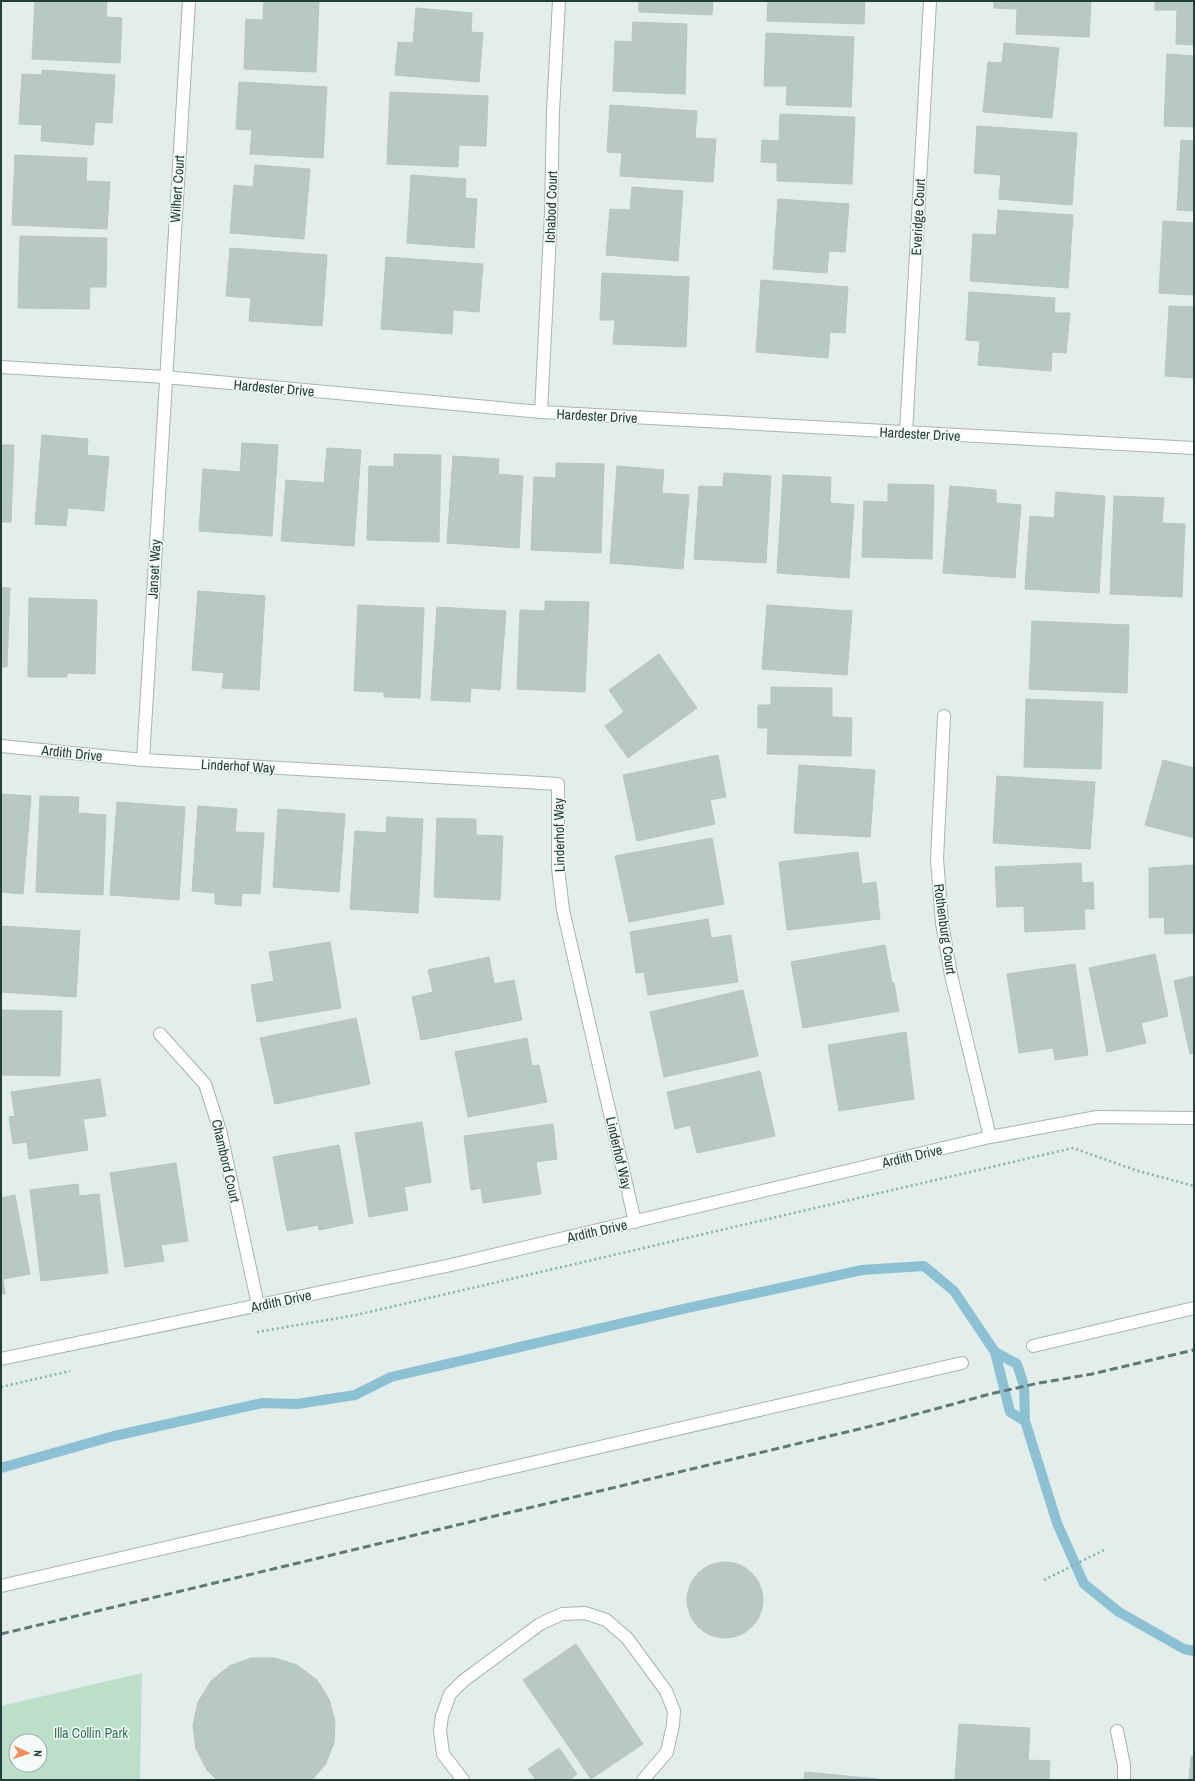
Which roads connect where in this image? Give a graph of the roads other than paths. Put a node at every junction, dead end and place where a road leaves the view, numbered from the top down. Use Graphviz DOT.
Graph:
graph roads {
  1 [pos="189,1"];
  2 [pos="559,1"];
  3 [pos="930,1"];
  4 [pos="1,367"];
  5 [pos="165,378"];
  6 [pos="541,412"];
  7 [pos="906,433"];
  8 [pos="1194,448"];
  9 [pos="944,716"];
  10 [pos="1,746"];
  11 [pos="144,760"];
  12 [pos="160,1034"];
  13 [pos="1194,1118"];
  14 [pos="990,1137"];
  15 [pos="635,1222"];
  16 [pos="258,1305"];
  17 [pos="1194,1308"];
  18 [pos="1033,1346"];
  19 [pos="1,1359"];
  20 [pos="962,1363"];
  21 [pos="1,1586"];
  22 [pos="1117,1731"];
  23 [pos="463,1780"];
  24 [pos="646,1780"];
  25 [pos="1124,1780"];
  1 -- 5 [label="street, Wilhert Court"];
  2 -- 6 [label="street, Ichabod Court"];
  3 -- 7 [label="street, Everidge Court"];
  4 -- 5 [label="street, Hardester Drive"];
  5 -- 6 [label="street, Hardester Drive"];
  5 -- 11 [label="street, Janset Way"];
  6 -- 7 [label="street, Hardester Drive"];
  7 -- 8 [label="street, Hardester Drive"];
  9 -- 14 [label="street, Rothenburg Court"];
  10 -- 11 [label="street, Ardith Drive"];
  11 -- 15 [label="street, Linderhof Way"];
  12 -- 16 [label="street, Chambord Court"];
  13 -- 14 [label="street, Ardith Drive"];
  14 -- 15 [label="street, Ardith Drive"];
  15 -- 16 [label="street, Ardith Drive"];
  16 -- 19 [label="street, Ardith Drive"];
  17 -- 18 [label="street"];
  20 -- 21 [label="street"];
  22 -- 25 [label="street"];
  23 -- 24 [label="street"];
}
